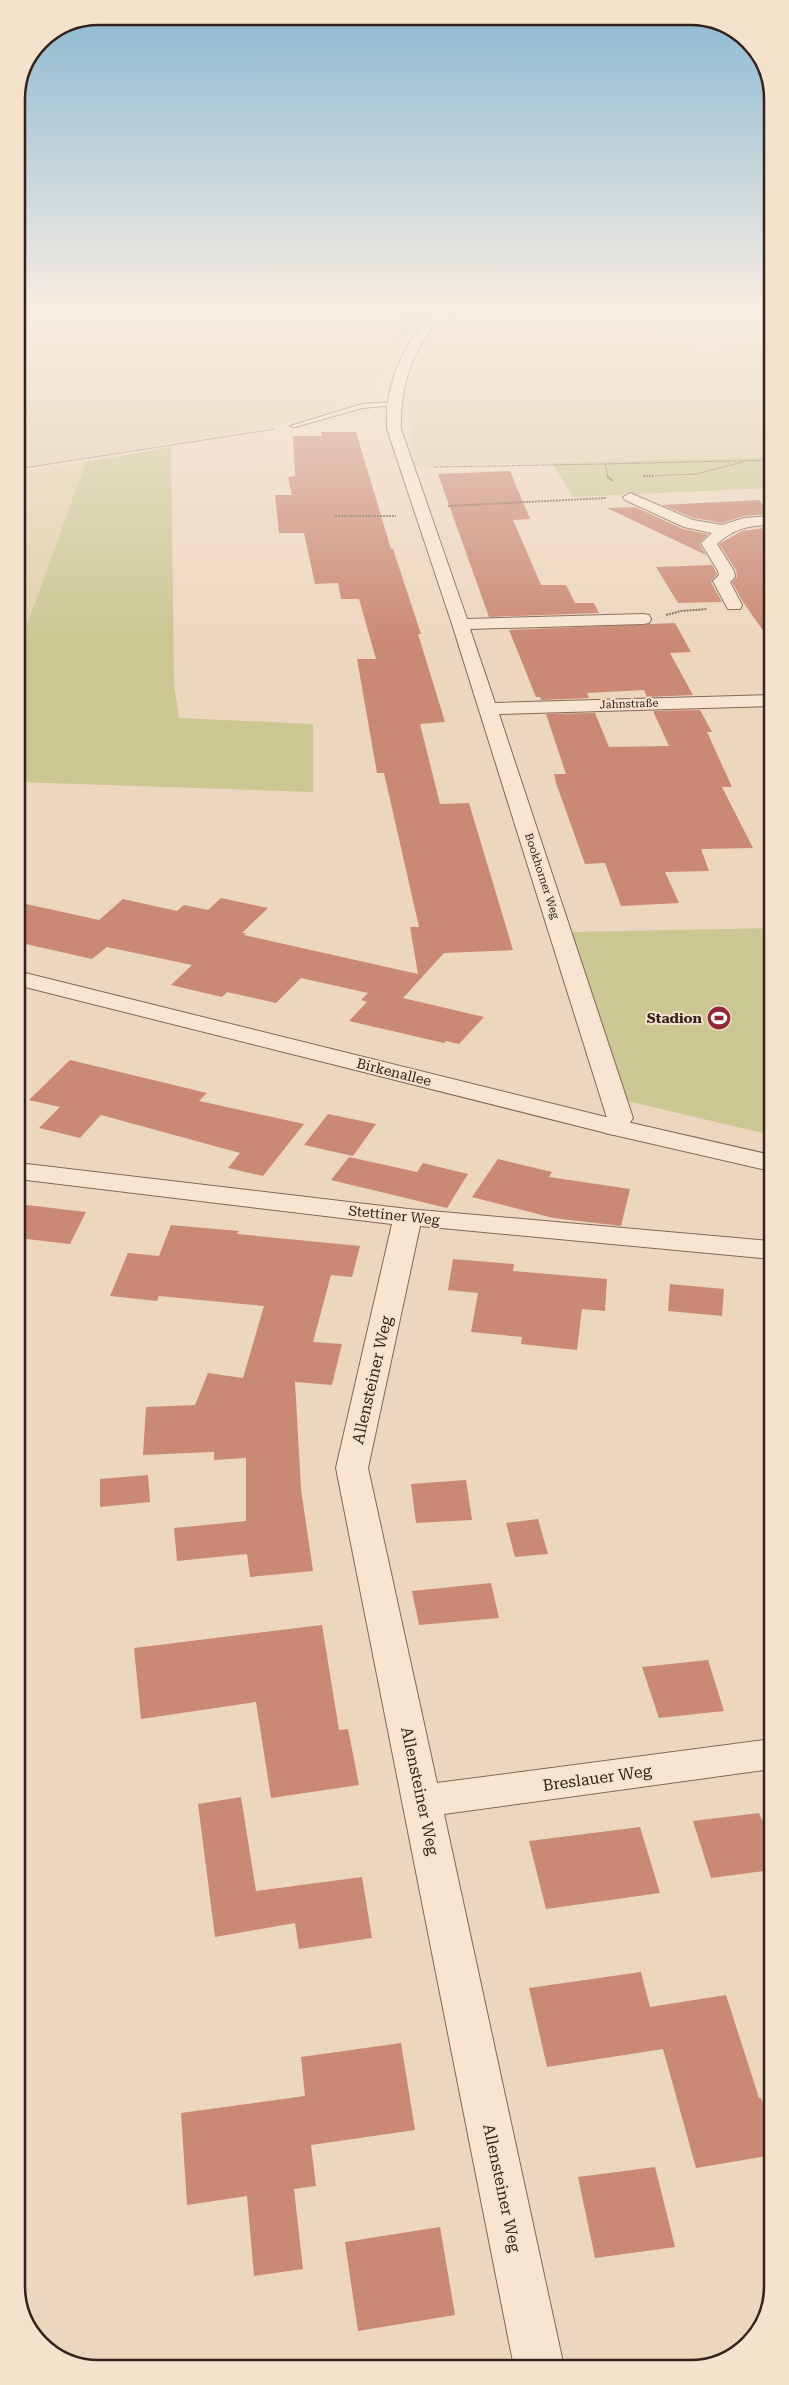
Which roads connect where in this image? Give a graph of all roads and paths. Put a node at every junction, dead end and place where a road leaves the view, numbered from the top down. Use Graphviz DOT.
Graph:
graph roads {
  1 [pos="316,419"];
  2 [pos="394,419"];
  3 [pos="293,426"];
  4 [pos="764,460"];
  5 [pos="745,461"];
  6 [pos="605,464"];
  7 [pos="25,468"];
  8 [pos="407,468"];
  9 [pos="636,476"];
  10 [pos="630,497"];
  11 [pos="422,507"];
  12 [pos="335,516"];
  13 [pos="405,516"];
  14 [pos="764,520"];
  15 [pos="722,530"];
  16 [pos="734,605"];
  17 [pos="643,619"];
  18 [pos="460,624"];
  19 [pos="764,700"];
  20 [pos="488,709"];
  21 [pos="25,980"];
  22 [pos="614,1127"];
  23 [pos="764,1161"];
  24 [pos="25,1172"];
  25 [pos="408,1217"];
  26 [pos="764,1249"];
  27 [pos="764,1755"];
  28 [pos="422,1801"];
  29 [pos="538,2360"];
  1 -- 3 [label="lane"];
  2 -- 8 [label="street, Bookhorner Weg"];
  3 -- 7 [label="path"];
  4 -- 5 [label="path"];
  5 -- 6 [label="path"];
  5 -- 9 [label="path"];
  6 -- 8 [label="path"];
  6 -- 10 [label="path"];
  8 -- 11 [label="street, Bookhorner Weg"];
  10 -- 11 [label="path"];
  10 -- 15 [label="street"];
  11 -- 18 [label="street, Bookhorner Weg"];
  12 -- 13 [label="path"];
  14 -- 15 [label="street"];
  15 -- 16 [label="street"];
  16 -- 17 [label="path"];
  17 -- 18 [label="street"];
  18 -- 20 [label="street, Bookhorner Weg"];
  19 -- 20 [label="street, Jahnstraße"];
  20 -- 22 [label="street, Bookhorner Weg"];
  21 -- 22 [label="street, Birkenallee"];
  22 -- 23 [label="street, Birkenallee"];
  24 -- 25 [label="street, Stettiner Weg"];
  25 -- 26 [label="street, Stettiner Weg"];
  25 -- 28 [label="street, Allensteiner Weg"];
  27 -- 28 [label="street, Breslauer Weg"];
  28 -- 29 [label="street, Allensteiner Weg"];
}
